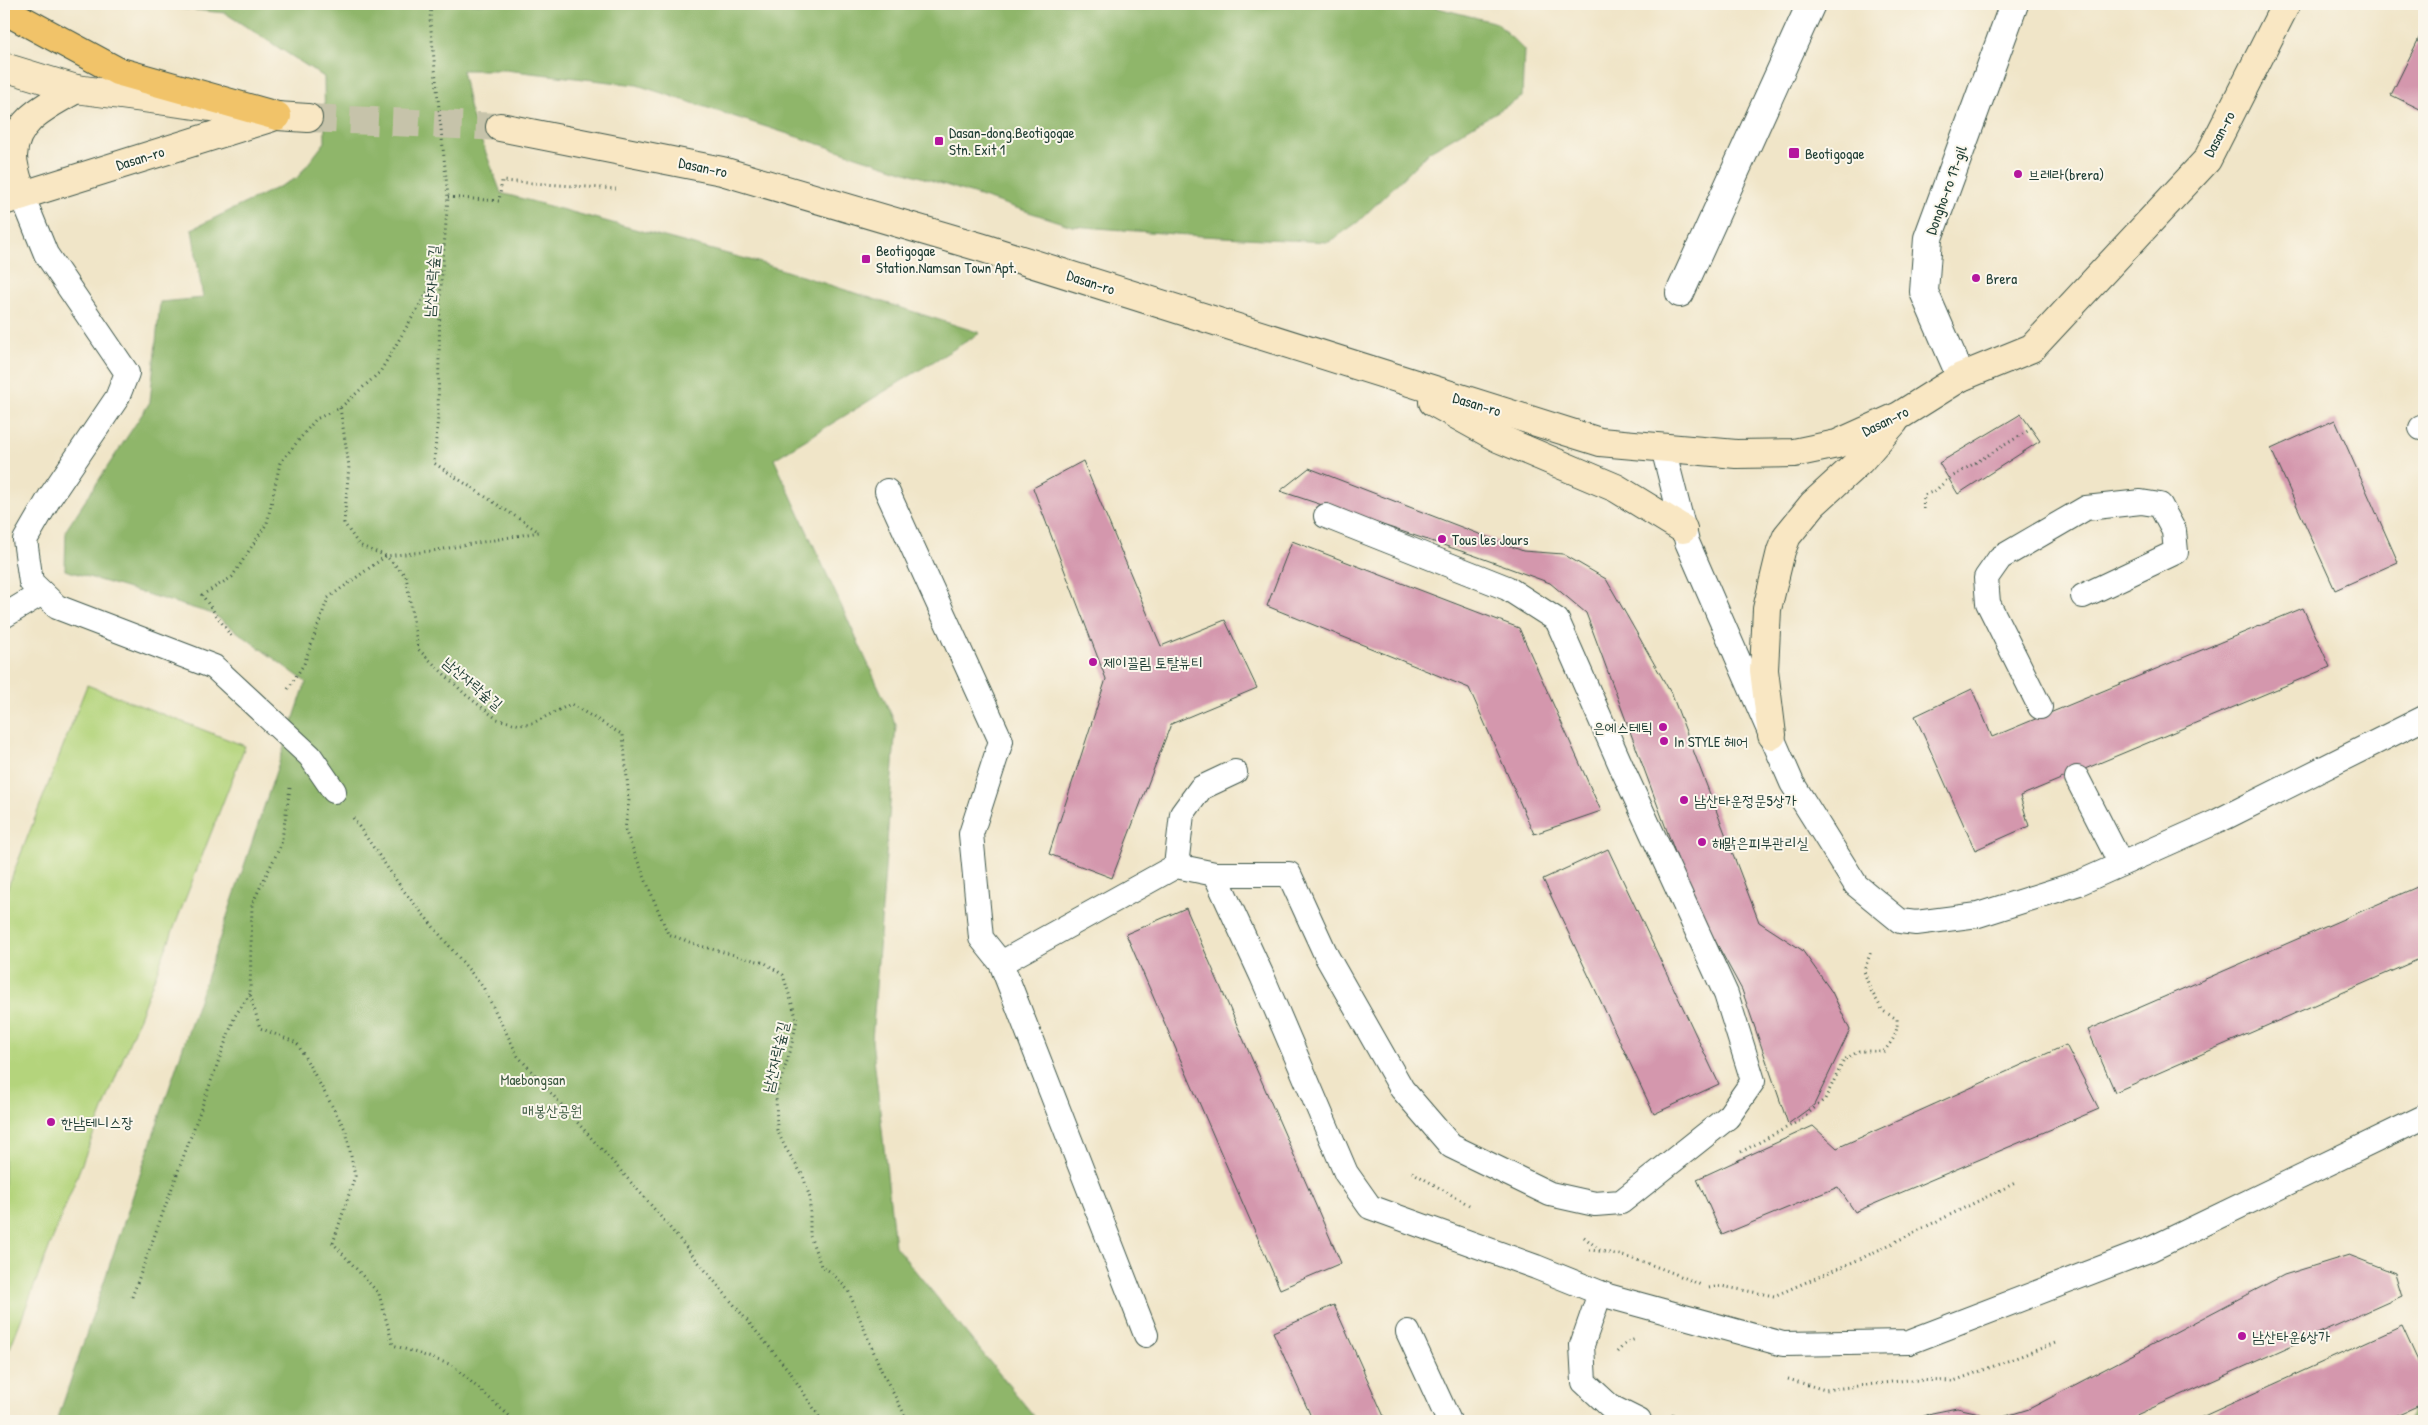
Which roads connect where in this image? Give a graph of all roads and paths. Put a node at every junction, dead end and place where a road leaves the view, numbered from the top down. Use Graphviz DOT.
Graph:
graph roads {
  1 [pos="431,4"];
  2 [pos="1809,4"];
  3 [pos="2014,4"];
  4 [pos="2286,4"];
  5 [pos="4,10"];
  6 [pos="4,67"];
  7 [pos="76,89"];
  8 [pos="277,116"];
  9 [pos="308,118"];
  10 [pos="500,127"];
  11 [pos="616,189"];
  12 [pos="448,197"];
  13 [pos="13,198"];
  14 [pos="443,266"];
  15 [pos="1680,293"];
  16 [pos="1379,373"];
  17 [pos="1961,377"];
  18 [pos="340,408"];
  19 [pos="1899,416"];
  20 [pos="2031,429"];
  21 [pos="1663,448"];
  22 [pos="887,491"];
  23 [pos="1923,509"];
  24 [pos="1326,516"];
  25 [pos="1683,530"];
  26 [pos="386,556"];
  27 [pos="42,593"];
  28 [pos="2083,596"];
  29 [pos="4,616"];
  30 [pos="233,640"];
  31 [pos="2040,707"];
  32 [pos="2421,726"];
  33 [pos="1772,735"];
  34 [pos="1235,772"];
  35 [pos="2077,778"];
  36 [pos="334,791"];
  37 [pos="2121,864"];
  38 [pos="1176,866"];
  39 [pos="1215,874"];
  40 [pos="1871,951"];
  41 [pos="1001,963"];
  42 [pos="2424,1117"];
  43 [pos="1783,1130"];
  44 [pos="1412,1172"];
  45 [pos="2015,1183"];
  46 [pos="1471,1206"];
  47 [pos="1584,1250"];
  48 [pos="1600,1293"];
  49 [pos="132,1297"];
  50 [pos="1408,1332"];
  51 [pos="1146,1335"];
  52 [pos="515,1421"];
  53 [pos="822,1421"];
  54 [pos="908,1421"];
  55 [pos="1449,1421"];
  56 [pos="1639,1421"];
  1 -- 12 [label="path, 남산자락숲길"];
  2 -- 15 [label="street"];
  3 -- 17 [label="street, Dongho-ro 17-gil"];
  4 -- 17 [label="main road, Dasan-ro"];
  5 -- 8 [label="main road"];
  6 -- 7 [label="main road, Dasan-ro"];
  7 -- 8 [label="main road, Dasan-ro"];
  7 -- 13 [label="main road"];
  8 -- 9 [label="main road, Dasan-ro"];
  8 -- 13 [label="main road, Dasan-ro"];
  10 -- 16 [label="main road, Dasan-ro"];
  11 -- 12 [label="path"];
  12 -- 14 [label="path, 남산자락숲길"];
  13 -- 27 [label="lane"];
  14 -- 18 [label="path"];
  14 -- 26 [label="path, 남산자락숲길"];
  16 -- 21 [label="main road, Dasan-ro"];
  16 -- 25 [label="main road"];
  17 -- 19 [label="main road, Dasan-ro"];
  18 -- 26 [label="path"];
  18 -- 30 [label="path"];
  19 -- 21 [label="main road, Dasan-ro"];
  19 -- 33 [label="main road"];
  20 -- 23 [label="path"];
  21 -- 25 [label="lane"];
  22 -- 41 [label="lane"];
  24 -- 39 [label="lane"];
  25 -- 33 [label="lane"];
  26 -- 54 [label="path, 남산자락숲길"];
  27 -- 29 [label="lane"];
  27 -- 36 [label="lane"];
  28 -- 31 [label="lane"];
  32 -- 37 [label="lane"];
  33 -- 37 [label="lane"];
  34 -- 38 [label="lane"];
  35 -- 37 [label="lane"];
  36 -- 53 [label="path"];
  38 -- 39 [label="lane"];
  38 -- 41 [label="lane"];
  39 -- 48 [label="lane"];
  40 -- 43 [label="path"];
  41 -- 51 [label="lane"];
  42 -- 48 [label="lane"];
  44 -- 46 [label="path"];
  45 -- 47 [label="path"];
  48 -- 56 [label="lane"];
  49 -- 52 [label="path"];
  50 -- 55 [label="lane"];
}
